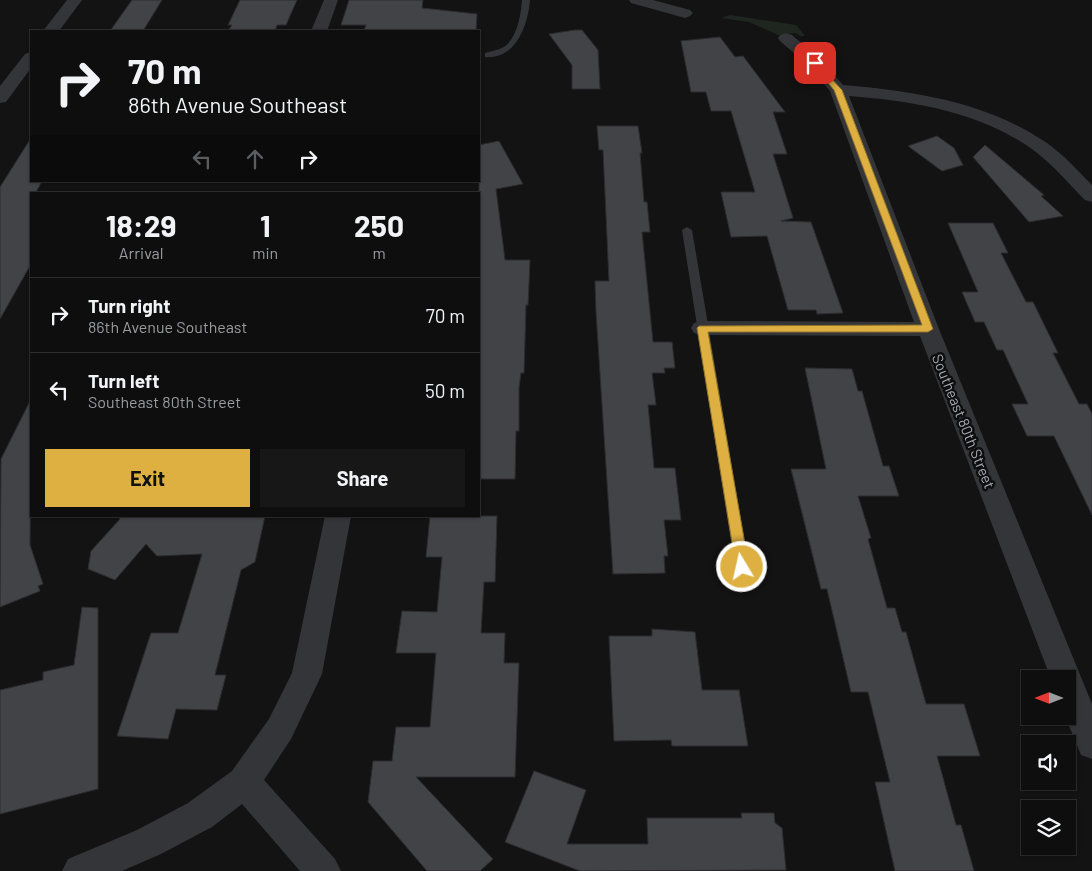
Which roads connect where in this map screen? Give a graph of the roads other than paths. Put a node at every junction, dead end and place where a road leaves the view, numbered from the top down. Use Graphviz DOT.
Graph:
graph roads {
  1 [pos="75,0"];
  2 [pos="331,0"];
  3 [pos="526,0"];
  4 [pos="636,0"];
  5 [pos="685,14"];
  6 [pos="52,30"];
  7 [pos="319,30"];
  8 [pos="786,38"];
  9 [pos="488,55"];
  10 [pos="30,58"];
  11 [pos="838,90"];
  12 [pos="0,98"];
  13 [pos="1092,196"];
  14 [pos="687,230"];
  15 [pos="702,328"];
  16 [pos="928,329"];
  17 [pos="338,517"];
  18 [pos="742,567"];
  19 [pos="1063,670"];
  20 [pos="1076,703"];
  21 [pos="1092,744"];
  22 [pos="244,782"];
  23 [pos="80,871"];
  24 [pos="323,871"];
  1 -- 6 [label="street"];
  2 -- 7 [label="street"];
  3 -- 9 [label="lane"];
  4 -- 5 [label="street"];
  8 -- 11 [label="street, Southeast 80th Street"];
  10 -- 12 [label="street"];
  11 -- 13 [label="street"];
  11 -- 16 [label="street, Southeast 80th Street"];
  14 -- 15 [label="lane"];
  15 -- 16 [label="street"];
  15 -- 18 [label="lane"];
  16 -- 19 [label="street, Southeast 80th Street"];
  17 -- 22 [label="street"];
  20 -- 21 [label="street, Southeast 80th Street"];
  22 -- 23 [label="street"];
  22 -- 24 [label="street"];
}
